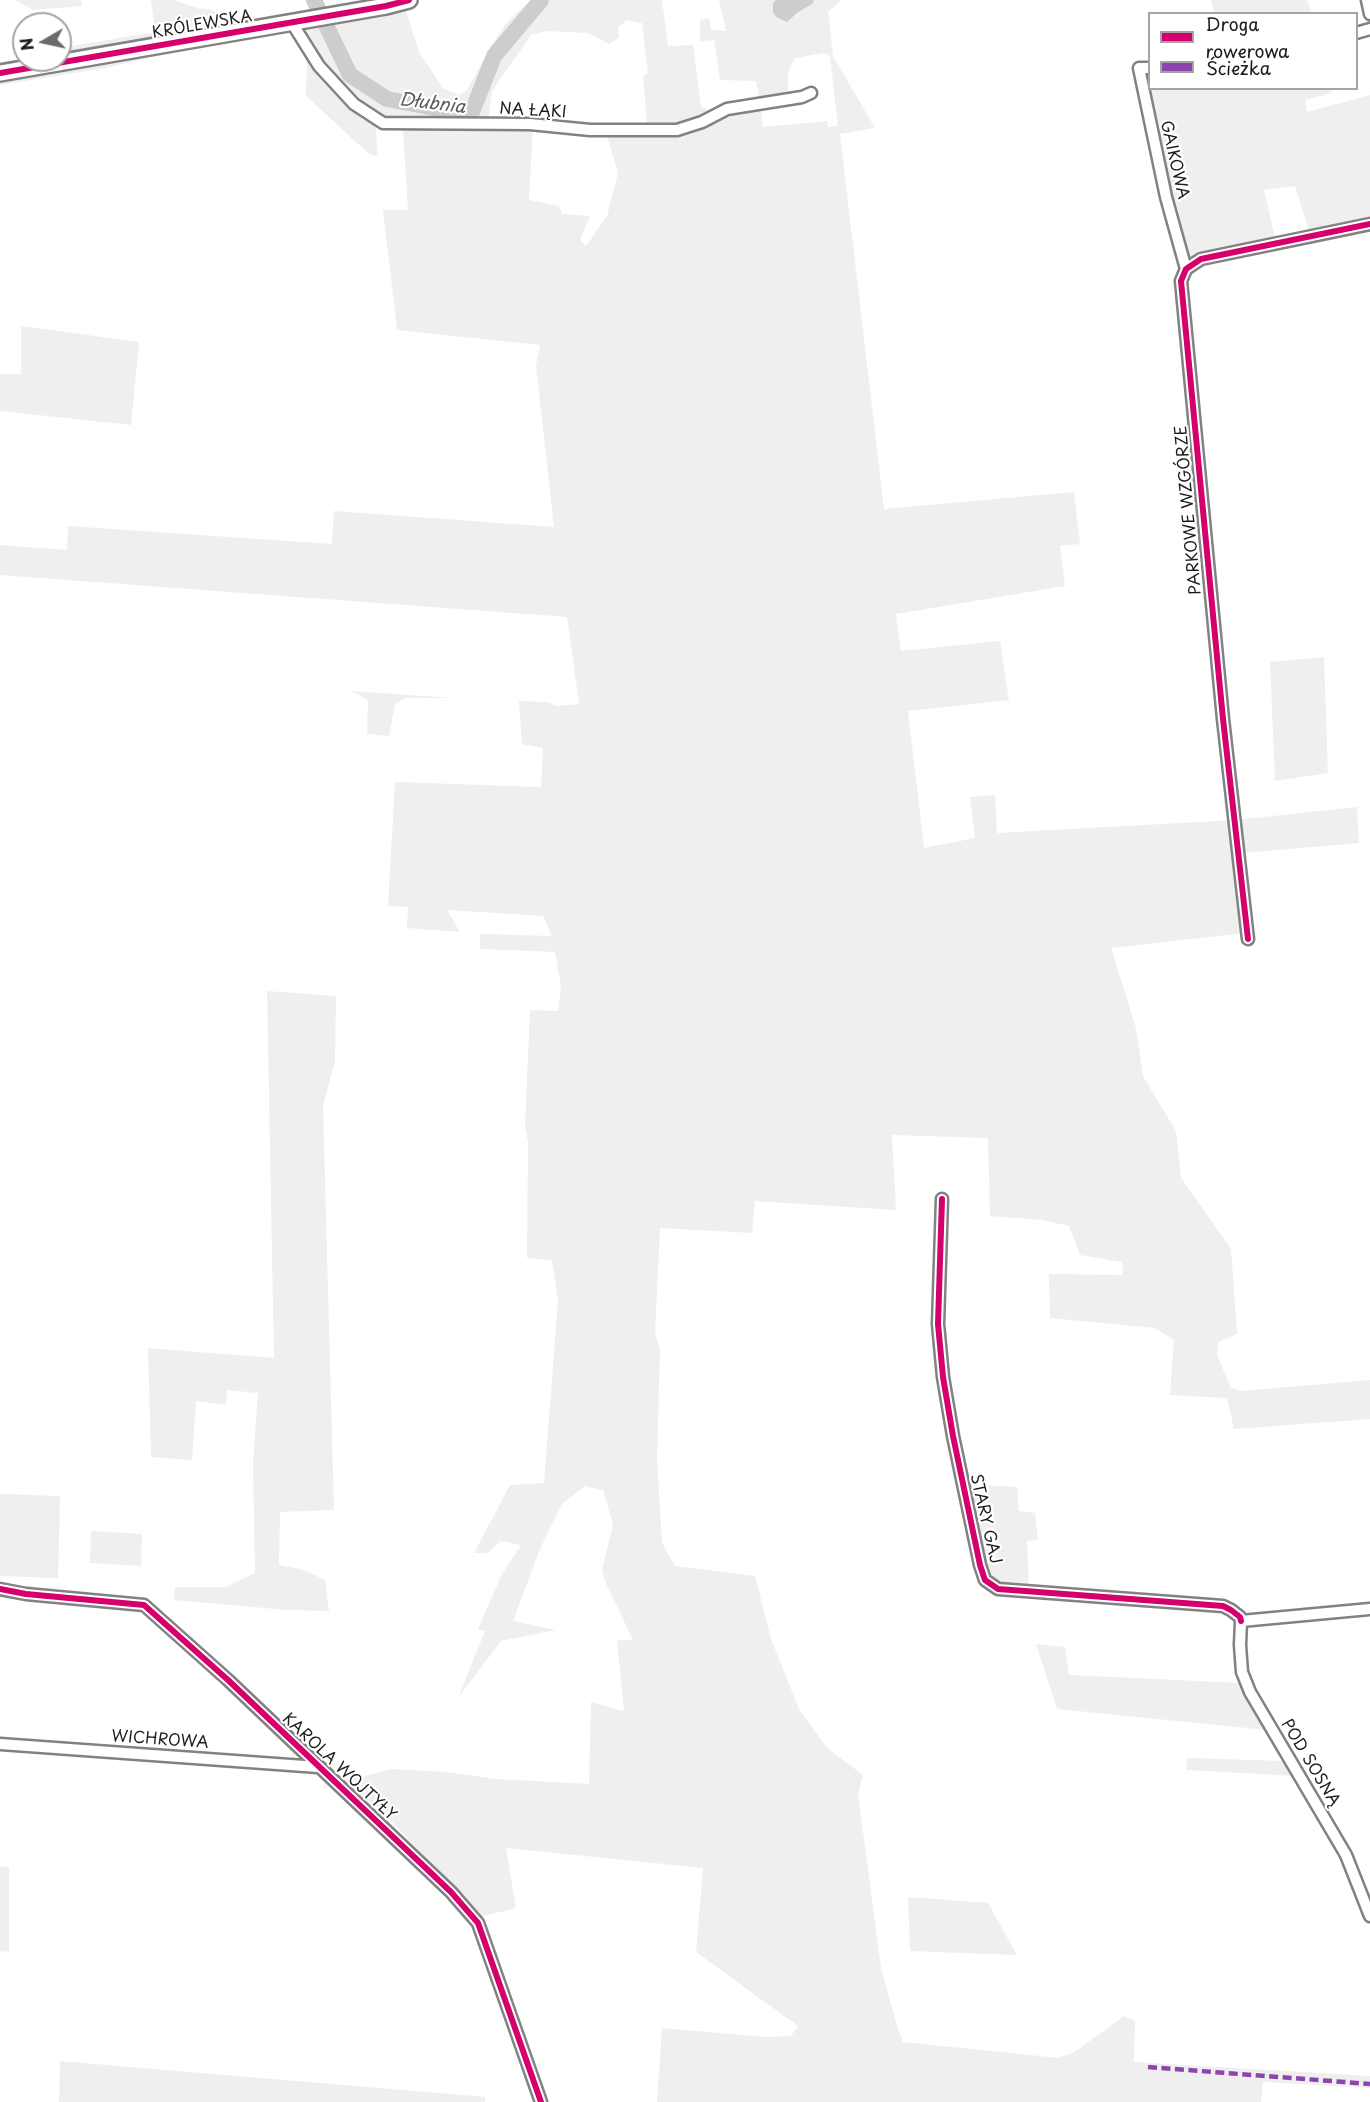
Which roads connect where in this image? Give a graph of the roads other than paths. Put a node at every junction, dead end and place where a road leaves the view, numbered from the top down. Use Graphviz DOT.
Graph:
graph roads {
  1 [pos="409,0"];
  2 [pos="1367,0"];
  3 [pos="1370,14"];
  4 [pos="298,22"];
  5 [pos="1148,68"];
  6 [pos="0,73"];
  7 [pos="811,93"];
  8 [pos="1370,224"];
  9 [pos="1186,269"];
  10 [pos="1248,939"];
  11 [pos="942,1199"];
  12 [pos="0,1589"];
  13 [pos="1370,1609"];
  14 [pos="1241,1622"];
  15 [pos="0,1744"];
  16 [pos="318,1767"];
  17 [pos="1370,1916"];
  18 [pos="541,2102"];
  1 -- 4 [label="street, KRÓLEWSKA"];
  2 -- 3 [label="street"];
  4 -- 6 [label="street, KRÓLEWSKA"];
  4 -- 7 [label="street, NA ŁĄKI"];
  5 -- 9 [label="street, GAIKOWA"];
  8 -- 9 [label="street"];
  9 -- 10 [label="street, PARKOWE WZGÓRZE"];
  11 -- 14 [label="street, STARY GAJ"];
  12 -- 16 [label="street, KAROLA WOJTYŁY"];
  13 -- 14 [label="street"];
  14 -- 17 [label="street, POD SOSNĄ"];
  15 -- 16 [label="street, WICHROWA"];
  16 -- 18 [label="street, KAROLA WOJTYŁY"];
}
